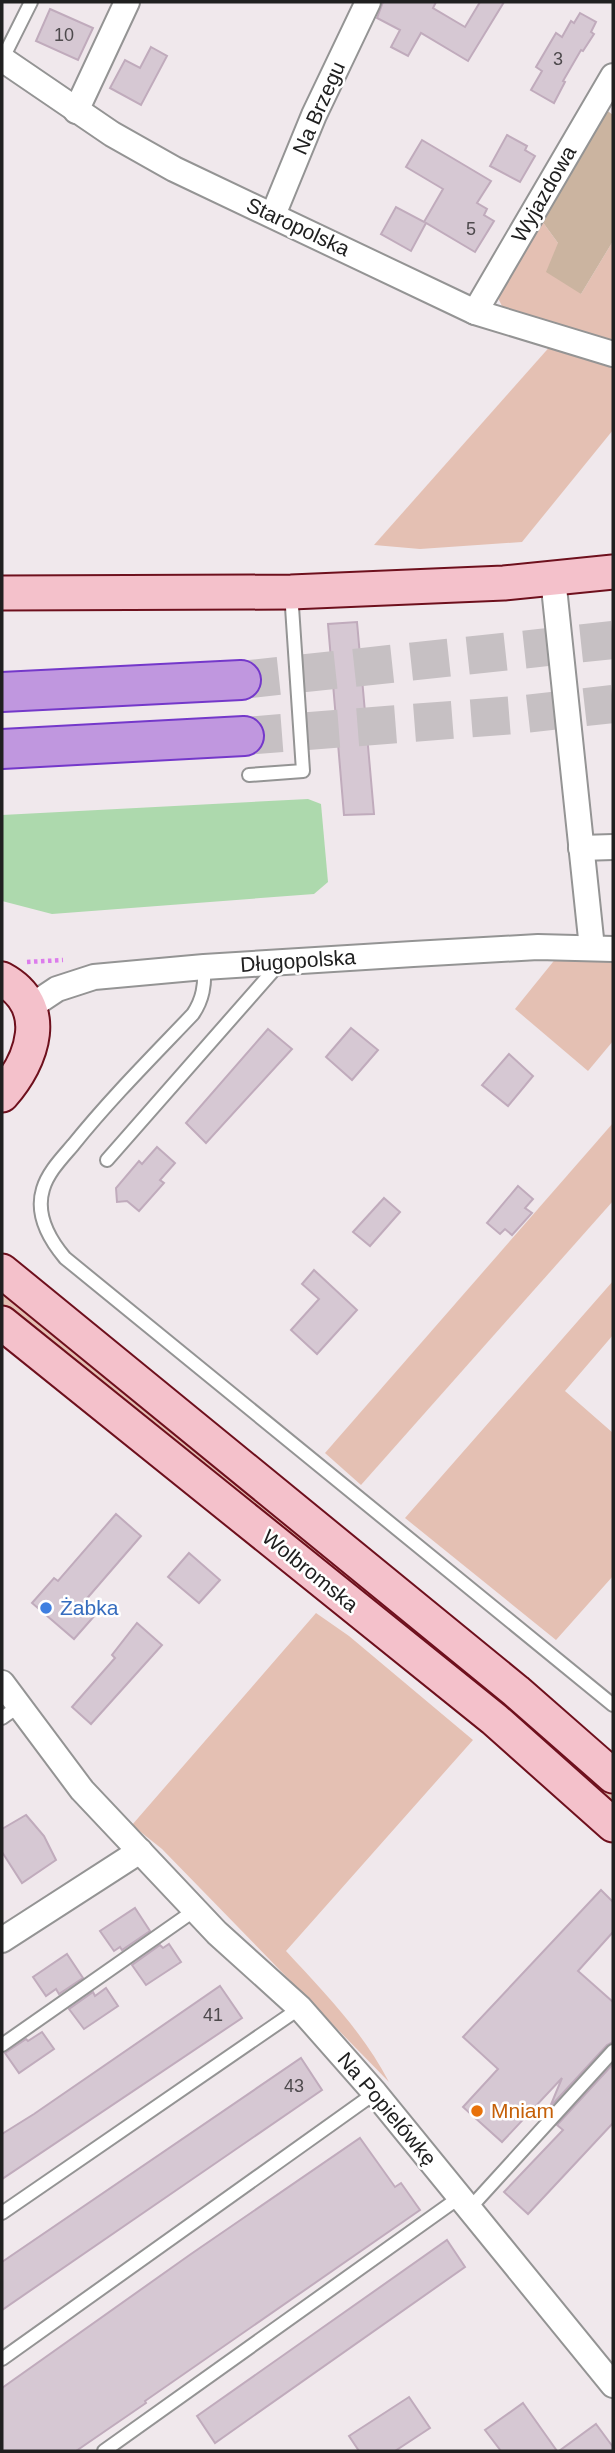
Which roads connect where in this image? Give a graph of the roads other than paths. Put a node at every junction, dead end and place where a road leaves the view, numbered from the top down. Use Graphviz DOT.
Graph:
graph roads {
  1 [pos="31,2"];
  2 [pos="127,2"];
  3 [pos="368,2"];
  4 [pos="2,60"];
  5 [pos="613,76"];
  6 [pos="76,111"];
  7 [pos="272,215"];
  8 [pos="475,312"];
  9 [pos="613,354"];
  10 [pos="613,572"];
  11 [pos="553,578"];
  12 [pos="290,592"];
  13 [pos="2,593"];
  14 [pos="241,680"];
  15 [pos="2,692"];
  16 [pos="244,736"];
  17 [pos="2,749"];
  18 [pos="249,775"];
  19 [pos="613,847"];
  20 [pos="581,848"];
  21 [pos="602,948"];
  22 [pos="281,963"];
  23 [pos="204,967"];
  24 [pos="2,979"];
  25 [pos="30,1007"];
  26 [pos="2,1095"];
  27 [pos="107,1160"];
  28 [pos="2,1256"];
  29 [pos="2,1271"];
  30 [pos="47,1308"];
  31 [pos="2,1323"];
  32 [pos="2,1683"];
  33 [pos="613,1705"];
  34 [pos="11,1712"];
  35 [pos="613,1776"];
  36 [pos="613,1825"];
  37 [pos="140,1852"];
  38 [pos="195,1910"];
  39 [pos="2,1940"];
  40 [pos="300,2008"];
  41 [pos="2,2045"];
  42 [pos="613,2051"];
  43 [pos="375,2093"];
  44 [pos="465,2202"];
  45 [pos="2,2213"];
  46 [pos="2,2360"];
  47 [pos="613,2385"];
  48 [pos="104,2451"];
  1 -- 4 [label="lane"];
  2 -- 6 [label="street"];
  3 -- 7 [label="street, Na Brzegu"];
  4 -- 6 [label="street, Staropolska"];
  5 -- 8 [label="street, Wyjazdowa"];
  6 -- 7 [label="street, Staropolska"];
  7 -- 8 [label="street, Staropolska"];
  8 -- 9 [label="street, Staropolska"];
  10 -- 11 [label="main road"];
  11 -- 12 [label="main road"];
  11 -- 20 [label="street"];
  12 -- 13 [label="main road"];
  12 -- 18 [label="lane"];
  14 -- 15 [label="highway"];
  16 -- 17 [label="highway"];
  19 -- 20 [label="street"];
  20 -- 21 [label="street"];
  21 -- 22 [label="street, Długopolska"];
  22 -- 23 [label="street, Długopolska"];
  22 -- 27 [label="lane"];
  23 -- 25 [label="street, Długopolska"];
  23 -- 33 [label="lane"];
  24 -- 25 [label="main road"];
  25 -- 26 [label="main road"];
  28 -- 30 [label="main road"];
  29 -- 30 [label="main road"];
  30 -- 35 [label="main road, Wolbromska"];
  31 -- 36 [label="main road, Wolbromska"];
  32 -- 34 [label="street, Na Popielówkę"];
  34 -- 37 [label="street, Na Popielówkę"];
  37 -- 38 [label="street, Na Popielówkę"];
  37 -- 39 [label="street"];
  38 -- 40 [label="street, Na Popielówkę"];
  38 -- 41 [label="lane"];
  40 -- 43 [label="street, Na Popielówkę"];
  40 -- 45 [label="lane"];
  42 -- 44 [label="lane"];
  43 -- 44 [label="street, Na Popielówkę"];
  43 -- 46 [label="lane"];
  44 -- 47 [label="street, Na Popielówkę"];
  44 -- 48 [label="lane"];
}
